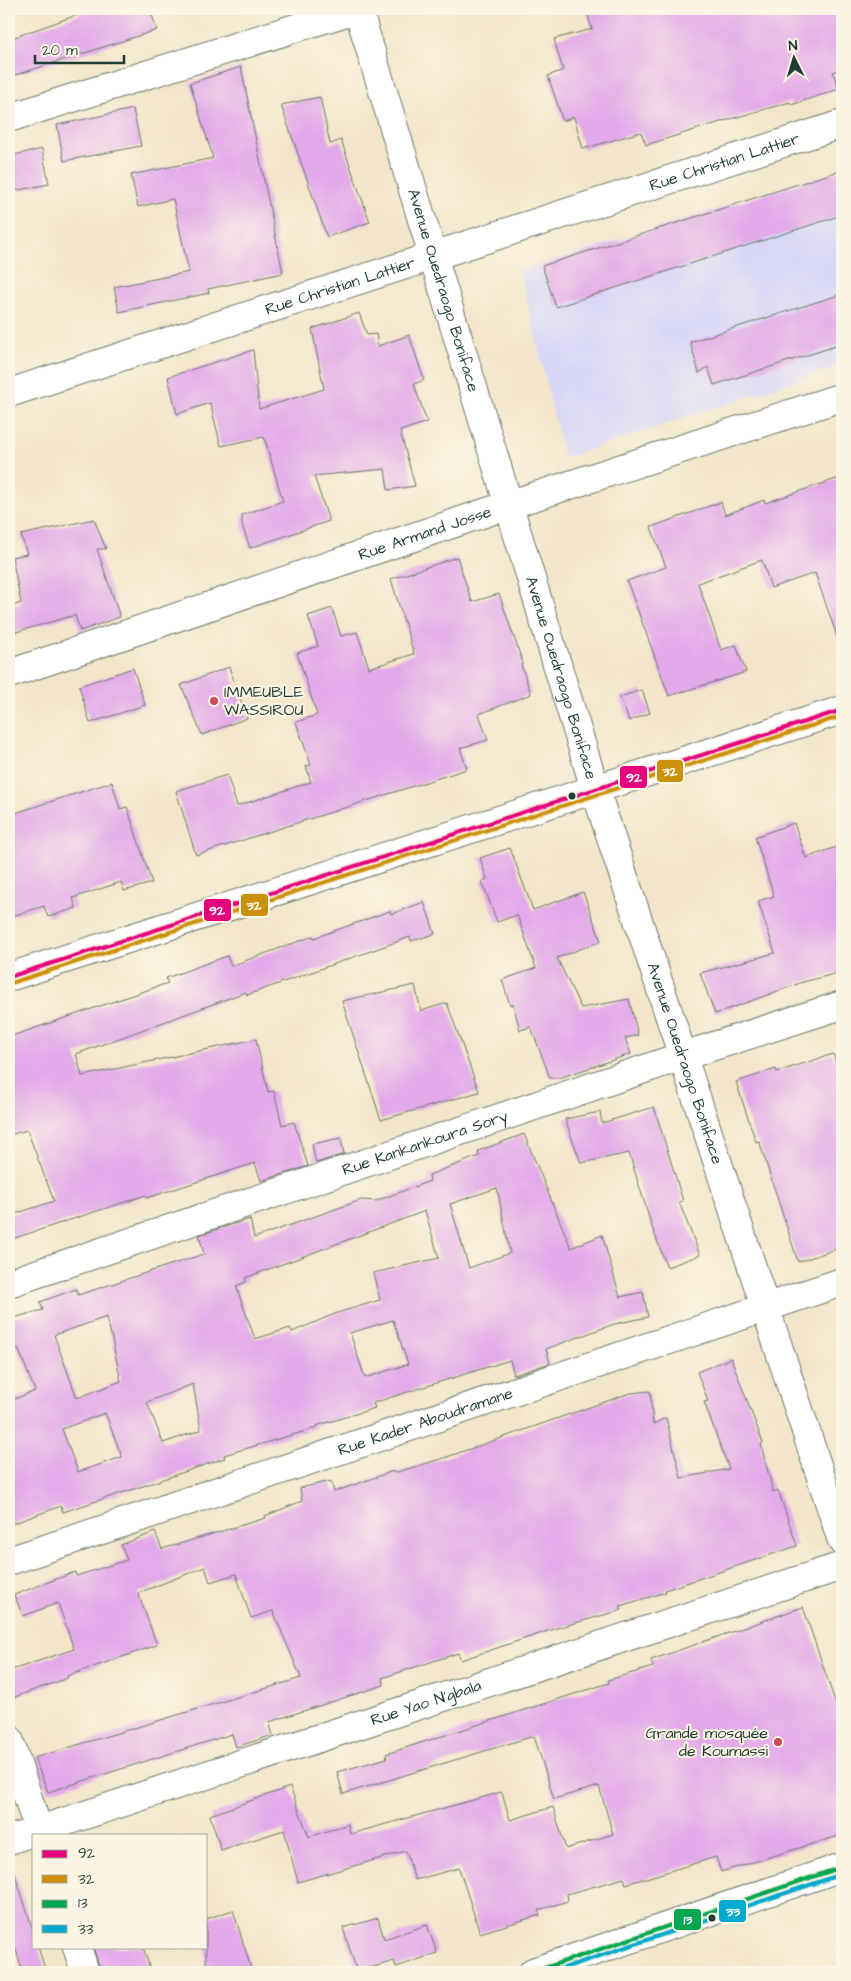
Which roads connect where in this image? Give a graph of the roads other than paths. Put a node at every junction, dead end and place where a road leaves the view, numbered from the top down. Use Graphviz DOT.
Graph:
graph roads {
  1 [pos="357,9"];
  2 [pos="9,118"];
  3 [pos="842,124"];
  4 [pos="432,257"];
  5 [pos="9,393"];
  6 [pos="842,397"];
  7 [pos="508,504"];
  8 [pos="9,674"];
  9 [pos="842,710"];
  10 [pos="595,789"];
  11 [pos="9,977"];
  12 [pos="842,1005"];
  13 [pos="683,1056"];
  14 [pos="842,1282"];
  15 [pos="9,1283"];
  16 [pos="765,1307"];
  17 [pos="842,1541"];
  18 [pos="9,1561"];
  19 [pos="842,1566"];
  20 [pos="9,1739"];
  21 [pos="40,1832"];
  22 [pos="32,1834"];
  23 [pos="9,1840"];
  24 [pos="842,1867"];
  25 [pos="77,1948"];
  26 [pos="86,1972"];
  27 [pos="538,1972"];
  1 -- 2 [label="street"];
  1 -- 4 [label="street, Avenue Ouedraogo Boniface"];
  3 -- 4 [label="street, Rue Christian Lattier"];
  4 -- 5 [label="street, Rue Christian Lattier"];
  4 -- 7 [label="street, Avenue Ouedraogo Boniface"];
  6 -- 7 [label="street, Rue Armand Josse"];
  7 -- 8 [label="street, Rue Armand Josse"];
  7 -- 10 [label="street, Avenue Ouedraogo Boniface"];
  9 -- 10 [label="street"];
  10 -- 11 [label="street"];
  10 -- 13 [label="street, Avenue Ouedraogo Boniface"];
  12 -- 13 [label="street, Rue Kankankoura Sory"];
  13 -- 15 [label="street, Rue Kankankoura Sory"];
  13 -- 16 [label="street, Avenue Ouedraogo Boniface"];
  14 -- 16 [label="street, Rue Kader Aboudramane"];
  16 -- 17 [label="street, Avenue Ouedraogo Boniface"];
  16 -- 18 [label="street, Rue Kader Aboudramane"];
  19 -- 21 [label="street, Rue Yao N'gbala"];
  20 -- 21 [label="street"];
  22 -- 23 [label="street, Rue Yao N'gbala"];
  24 -- 27 [label="street"];
  25 -- 26 [label="street"];
}
